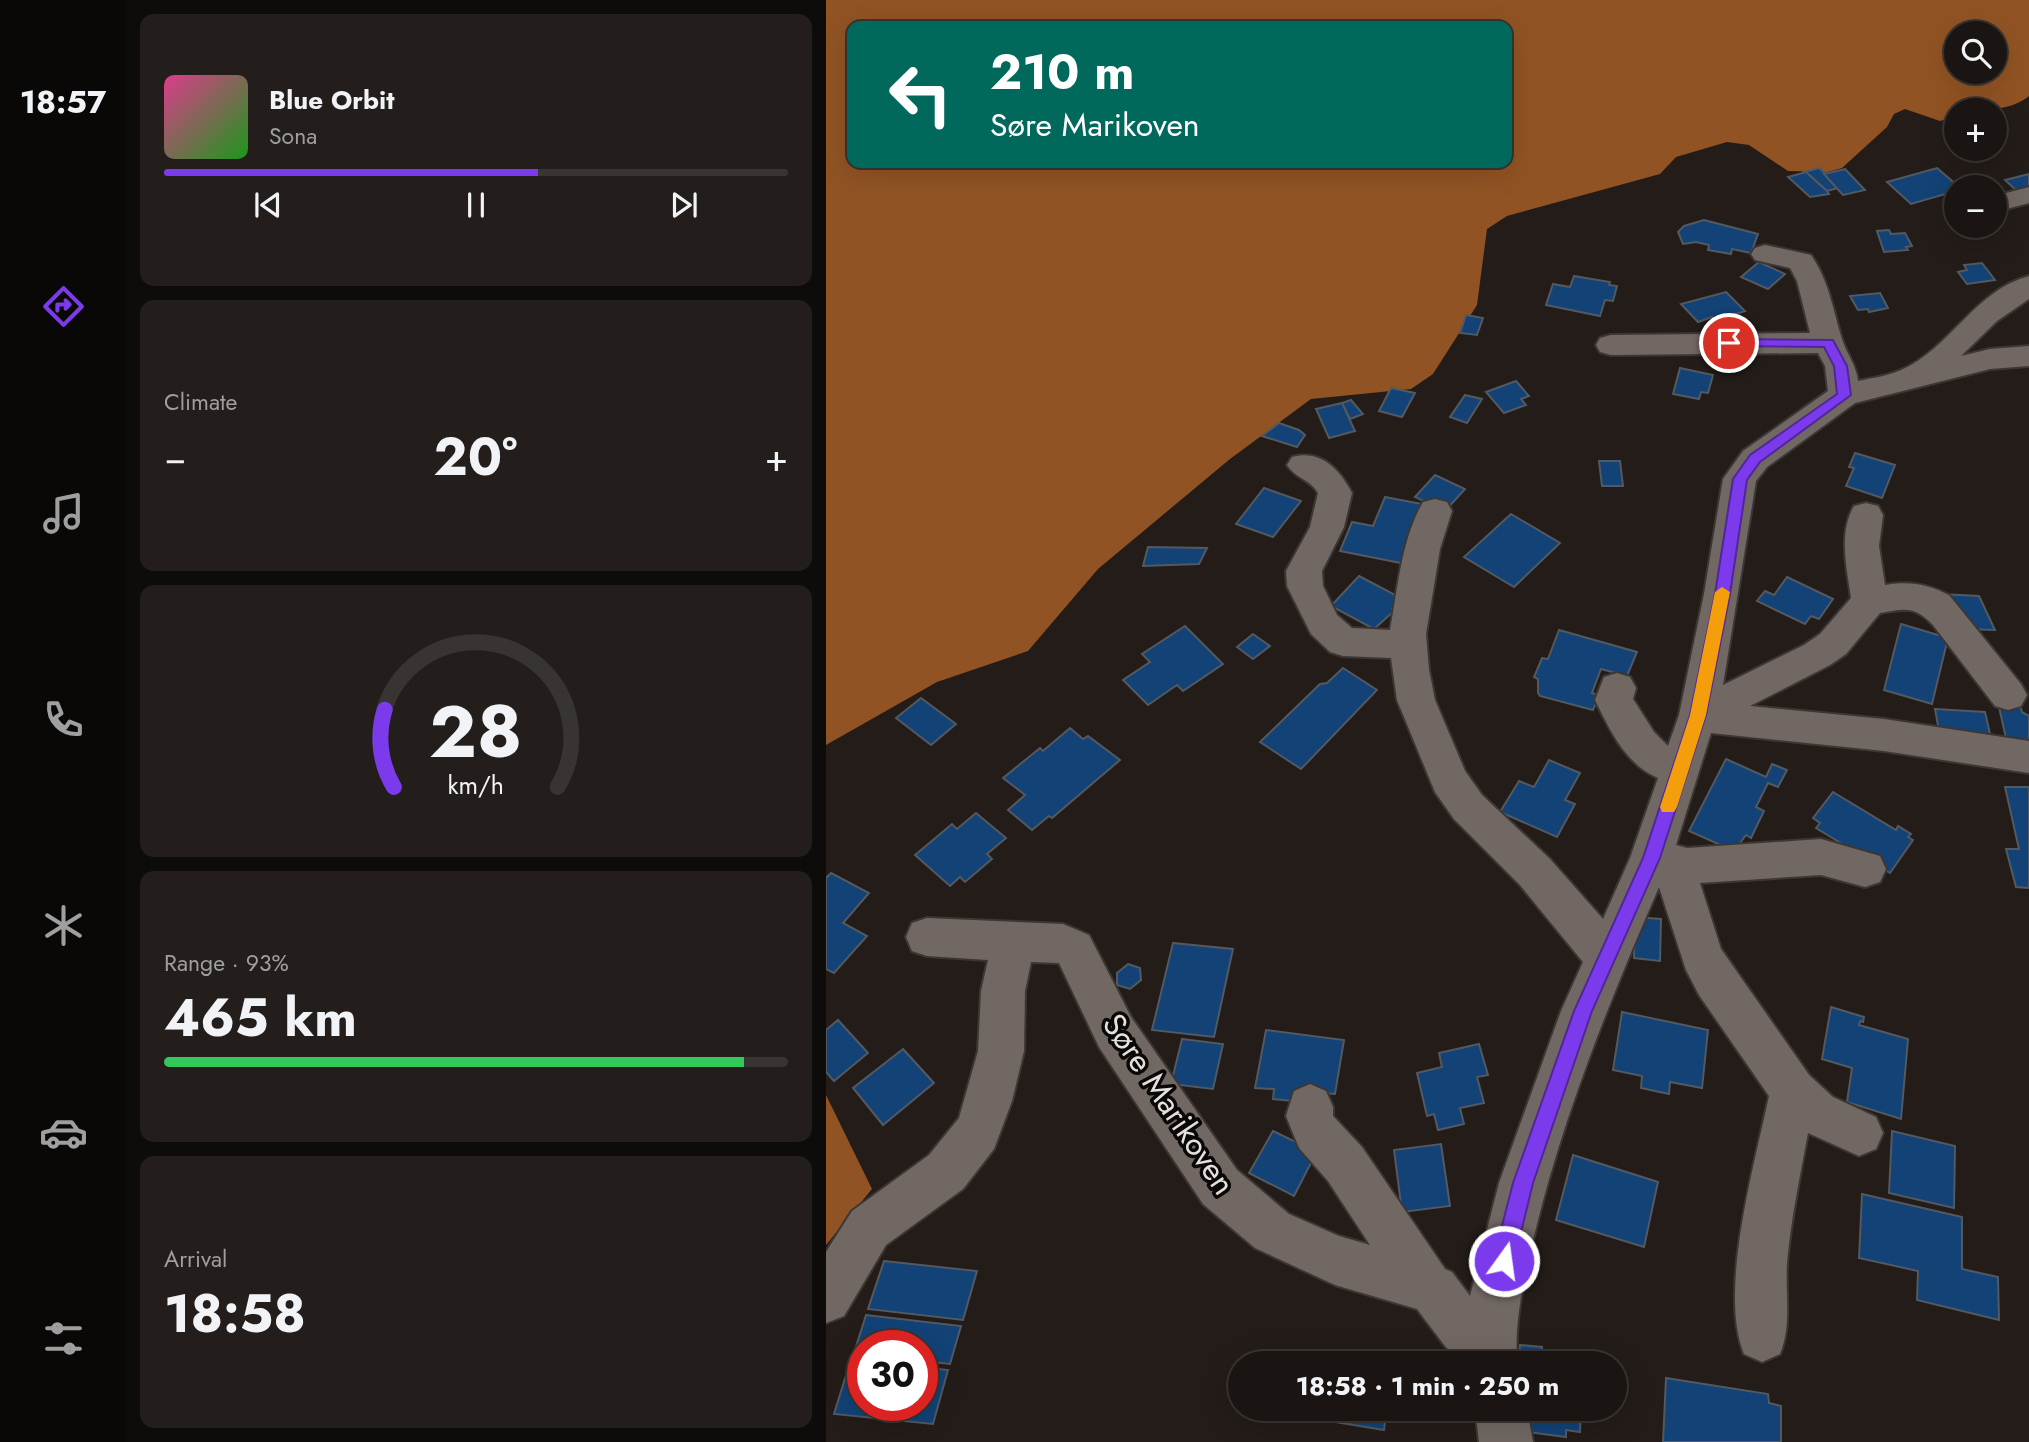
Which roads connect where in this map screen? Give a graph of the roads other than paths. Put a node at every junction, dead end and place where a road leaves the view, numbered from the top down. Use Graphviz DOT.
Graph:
graph roads {
  1 [pos="2029,195"];
  2 [pos="2007,201"];
  3 [pos="1765,254"];
  4 [pos="2029,285"];
  5 [pos="1828,343"];
  6 [pos="1611,345"];
  7 [pos="2029,356"];
  8 [pos="1912,378"];
  9 [pos="1844,395"];
  10 [pos="1304,465"];
  11 [pos="1435,511"];
  12 [pos="1866,516"];
  13 [pos="1869,601"];
  14 [pos="1410,645"];
  15 [pos="1617,688"];
  16 [pos="2008,695"];
  17 [pos="1698,715"];
  18 [pos="2029,757"];
  19 [pos="1681,770"];
  20 [pos="1662,861"];
  21 [pos="1865,869"];
  22 [pos="927,937"];
  23 [pos="1013,943"];
  24 [pos="1604,960"];
  25 [pos="1793,1091"];
  26 [pos="1310,1107"];
  27 [pos="1859,1133"];
  28 [pos="1427,1287"];
  29 [pos="826,1298"];
  30 [pos="1762,1336"];
  31 [pos="1483,1351"];
  32 [pos="1490,1351"];
  33 [pos="1503,1421"];
  34 [pos="1506,1442"];
  1 -- 2 [label="street"];
  3 -- 5 [label="street"];
  4 -- 8 [label="street"];
  5 -- 6 [label="street"];
  5 -- 9 [label="street"];
  7 -- 8 [label="street"];
  8 -- 9 [label="street"];
  9 -- 17 [label="street"];
  10 -- 14 [label="street"];
  11 -- 14 [label="street"];
  12 -- 13 [label="street"];
  13 -- 16 [label="street"];
  13 -- 17 [label="street"];
  14 -- 24 [label="street"];
  15 -- 19 [label="street"];
  17 -- 18 [label="street"];
  17 -- 19 [label="street"];
  19 -- 20 [label="street"];
  20 -- 21 [label="street"];
  20 -- 24 [label="street"];
  20 -- 25 [label="street"];
  22 -- 23 [label="street, Søre Marikoven"];
  23 -- 28 [label="street, Søre Marikoven"];
  23 -- 29 [label="street"];
  24 -- 32 [label="street"];
  25 -- 27 [label="street"];
  25 -- 30 [label="street"];
  26 -- 28 [label="street"];
  28 -- 31 [label="street"];
  33 -- 34 [label="street"];
}
